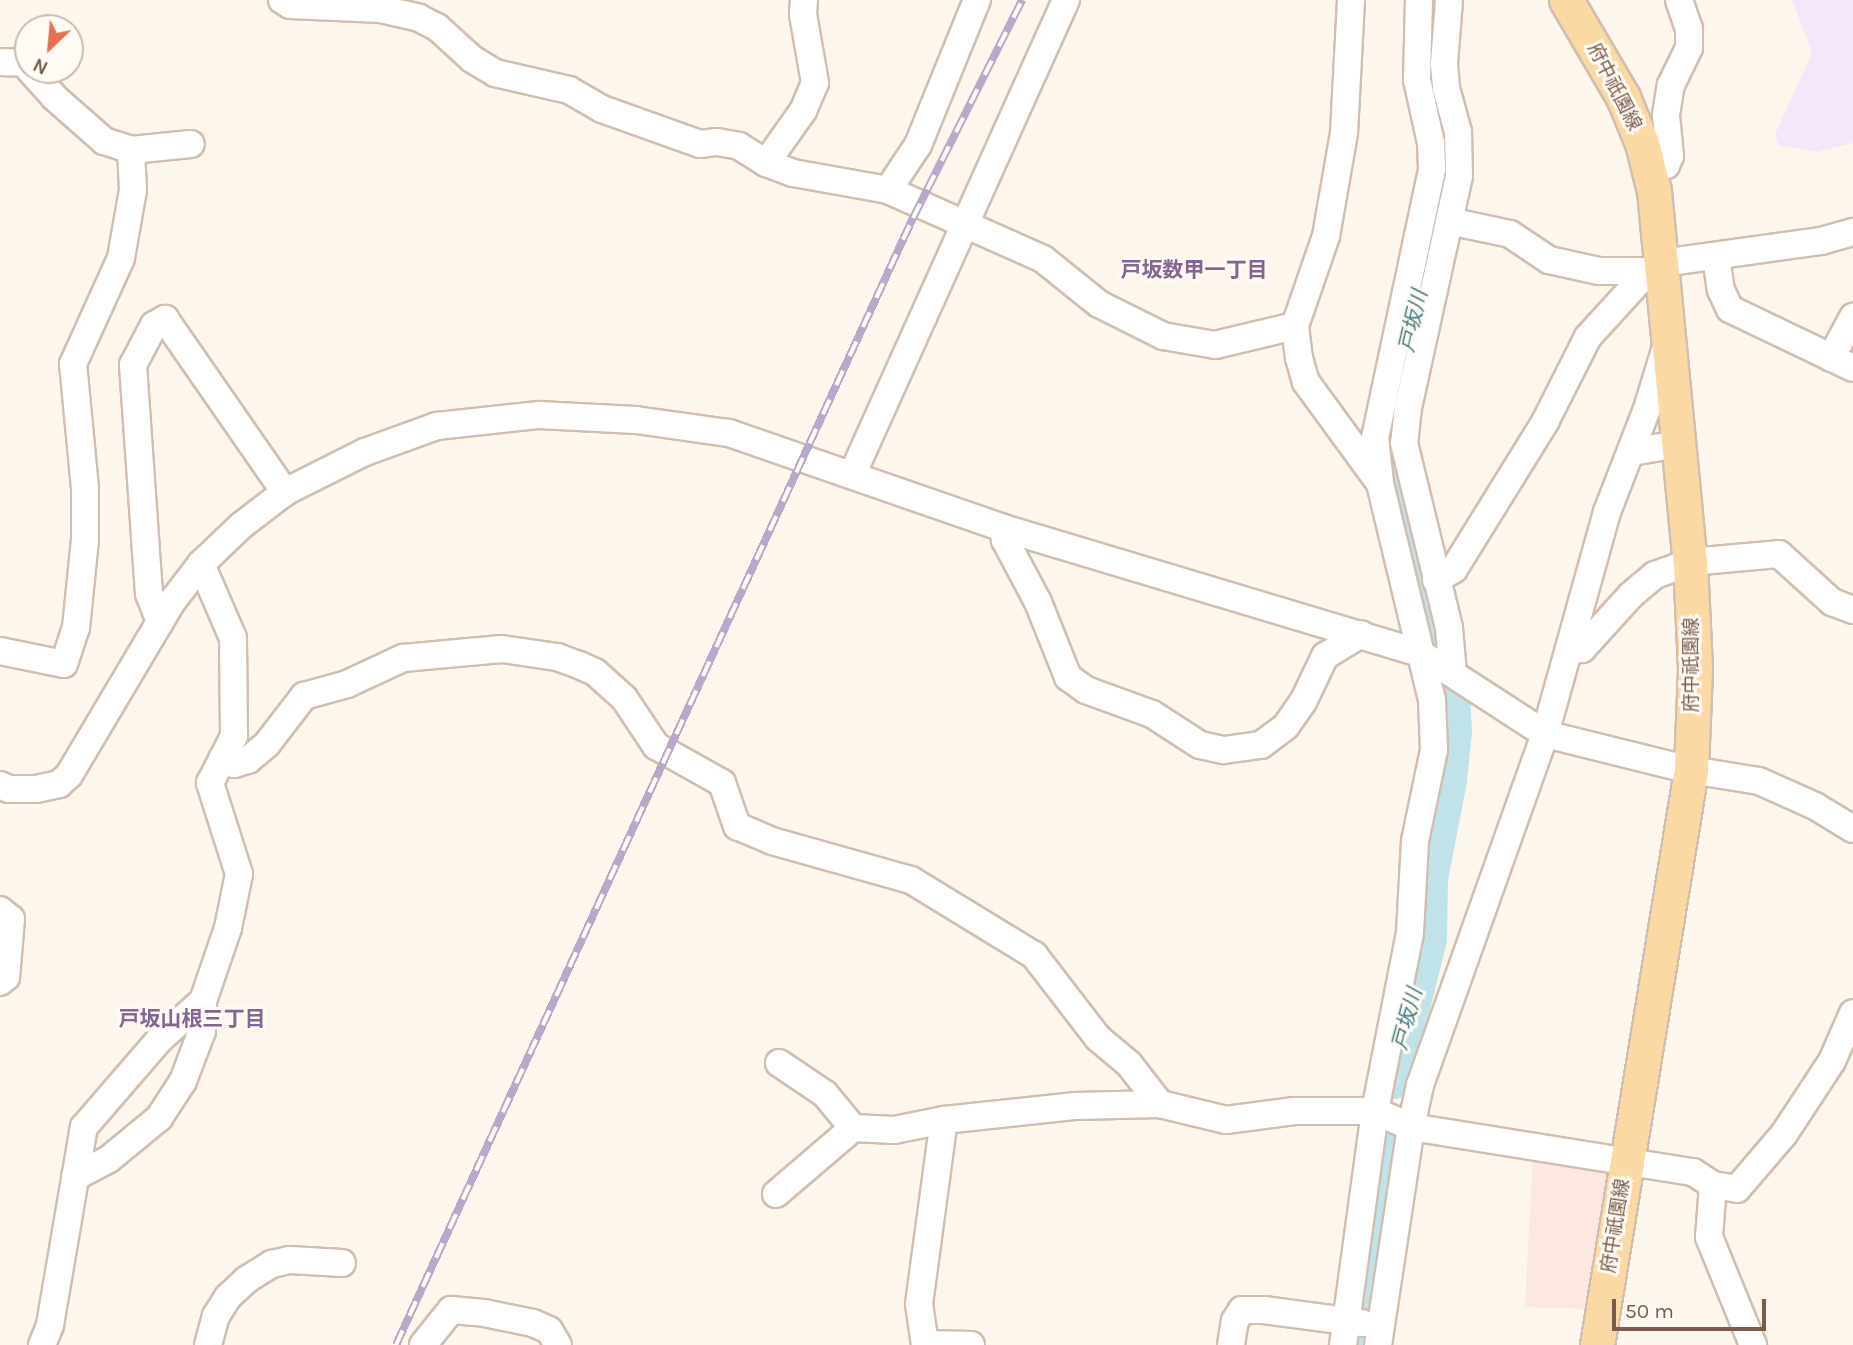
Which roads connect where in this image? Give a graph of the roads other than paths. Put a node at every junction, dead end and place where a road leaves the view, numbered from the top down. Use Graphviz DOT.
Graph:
graph roads {
  1 [pos="282,0"];
  2 [pos="804,0"];
  3 [pos="977,0"];
  4 [pos="1066,0"];
  5 [pos="1351,0"];
  6 [pos="1419,0"];
  7 [pos="1449,0"];
  8 [pos="1566,0"];
  9 [pos="1679,0"];
  10 [pos="42,84"];
  11 [pos="191,144"];
  12 [pos="131,150"];
  13 [pos="766,163"];
  14 [pos="1650,170"];
  15 [pos="888,190"];
  16 [pos="1449,221"];
  17 [pos="967,224"];
  18 [pos="1853,232"];
  19 [pos="1716,256"];
  20 [pos="1658,268"];
  21 [pos="1853,317"];
  22 [pos="1295,326"];
  23 [pos="1668,340"];
  24 [pos="1842,363"];
  25 [pos="1679,444"];
  26 [pos="1631,452"];
  27 [pos="852,475"];
  28 [pos="1380,483"];
  29 [pos="285,492"];
  30 [pos="1003,528"];
  31 [pos="1690,562"];
  32 [pos="201,564"];
  33 [pos="1436,580"];
  34 [pos="1853,610"];
  35 [pos="160,622"];
  36 [pos="1361,634"];
  37 [pos="1569,650"];
  38 [pos="0,651"];
  39 [pos="1420,653"];
  40 [pos="1452,674"];
  41 [pos="1545,734"];
  42 [pos="222,759"];
  43 [pos="1691,770"];
  44 [pos="0,785"];
  45 [pos="1853,829"];
  46 [pos="0,911"];
  47 [pos="0,982"];
  48 [pos="203,1001"];
  49 [pos="1853,1013"];
  50 [pos="779,1063"];
  51 [pos="1160,1104"];
  52 [pos="1391,1119"];
  53 [pos="944,1120"];
  54 [pos="853,1128"];
  55 [pos="1626,1164"];
  56 [pos="75,1177"];
  57 [pos="1713,1185"];
  58 [pos="776,1194"];
  59 [pos="342,1262"];
  60 [pos="1363,1331"];
  61 [pos="925,1344"];
  62 [pos="42,1345"];
  63 [pos="208,1345"];
  64 [pos="423,1345"];
  65 [pos="558,1345"];
  66 [pos="971,1345"];
  67 [pos="1231,1345"];
  68 [pos="1597,1345"];
  69 [pos="1753,1345"];
  1 -- 13 [label="street"];
  2 -- 13 [label="street"];
  3 -- 15 [label="street"];
  4 -- 17 [label="street"];
  5 -- 22 [label="street"];
  6 -- 28 [label="street"];
  7 -- 16 [label="street"];
  8 -- 14 [label="main road, 府中祇園線"];
  9 -- 14 [label="street"];
  10 -- 12 [label="street"];
  11 -- 12 [label="street"];
  12 -- 38 [label="street"];
  13 -- 15 [label="street"];
  14 -- 20 [label="main road, 府中祇園線"];
  15 -- 17 [label="street"];
  16 -- 20 [label="street"];
  16 -- 33 [label="street"];
  17 -- 22 [label="street"];
  17 -- 27 [label="street"];
  18 -- 19 [label="street"];
  19 -- 20 [label="street"];
  19 -- 24 [label="street"];
  20 -- 23 [label="main road, 府中祇園線"];
  20 -- 33 [label="street"];
  21 -- 24 [label="street"];
  22 -- 28 [label="street"];
  23 -- 25 [label="main road, 府中祇園線"];
  23 -- 26 [label="street"];
  25 -- 26 [label="street"];
  25 -- 31 [label="main road, 府中祇園線"];
  26 -- 37 [label="street"];
  27 -- 29 [label="street"];
  27 -- 30 [label="street"];
  28 -- 39 [label="street"];
  29 -- 32 [label="street"];
  29 -- 35 [label="street"];
  30 -- 36 [label="street"];
  30 -- 36 [label="street"];
  31 -- 34 [label="street"];
  31 -- 37 [label="street"];
  31 -- 43 [label="main road, 府中祇園線"];
  32 -- 35 [label="street"];
  32 -- 42 [label="street"];
  33 -- 40 [label="street"];
  35 -- 44 [label="street"];
  36 -- 39 [label="street"];
  37 -- 41 [label="street"];
  39 -- 40 [label="street"];
  39 -- 52 [label="street"];
  40 -- 41 [label="street"];
  41 -- 43 [label="street"];
  41 -- 52 [label="street"];
  42 -- 48 [label="street"];
  42 -- 51 [label="street"];
  43 -- 45 [label="street"];
  43 -- 55 [label="main road, 府中祇園線"];
  46 -- 47 [label="street"];
  48 -- 56 [label="street"];
  48 -- 56 [label="street"];
  49 -- 57 [label="street"];
  50 -- 54 [label="street"];
  51 -- 52 [label="street"];
  51 -- 53 [label="street"];
  52 -- 55 [label="street"];
  52 -- 60 [label="street"];
  52 -- 60 [label="street"];
  53 -- 54 [label="street"];
  53 -- 61 [label="street"];
  54 -- 58 [label="street"];
  55 -- 57 [label="street"];
  55 -- 68 [label="main road, 府中祇園線"];
  56 -- 62 [label="street"];
  57 -- 69 [label="street"];
  59 -- 63 [label="street"];
  60 -- 67 [label="street"];
  61 -- 66 [label="street"];
  64 -- 65 [label="street"];
}
